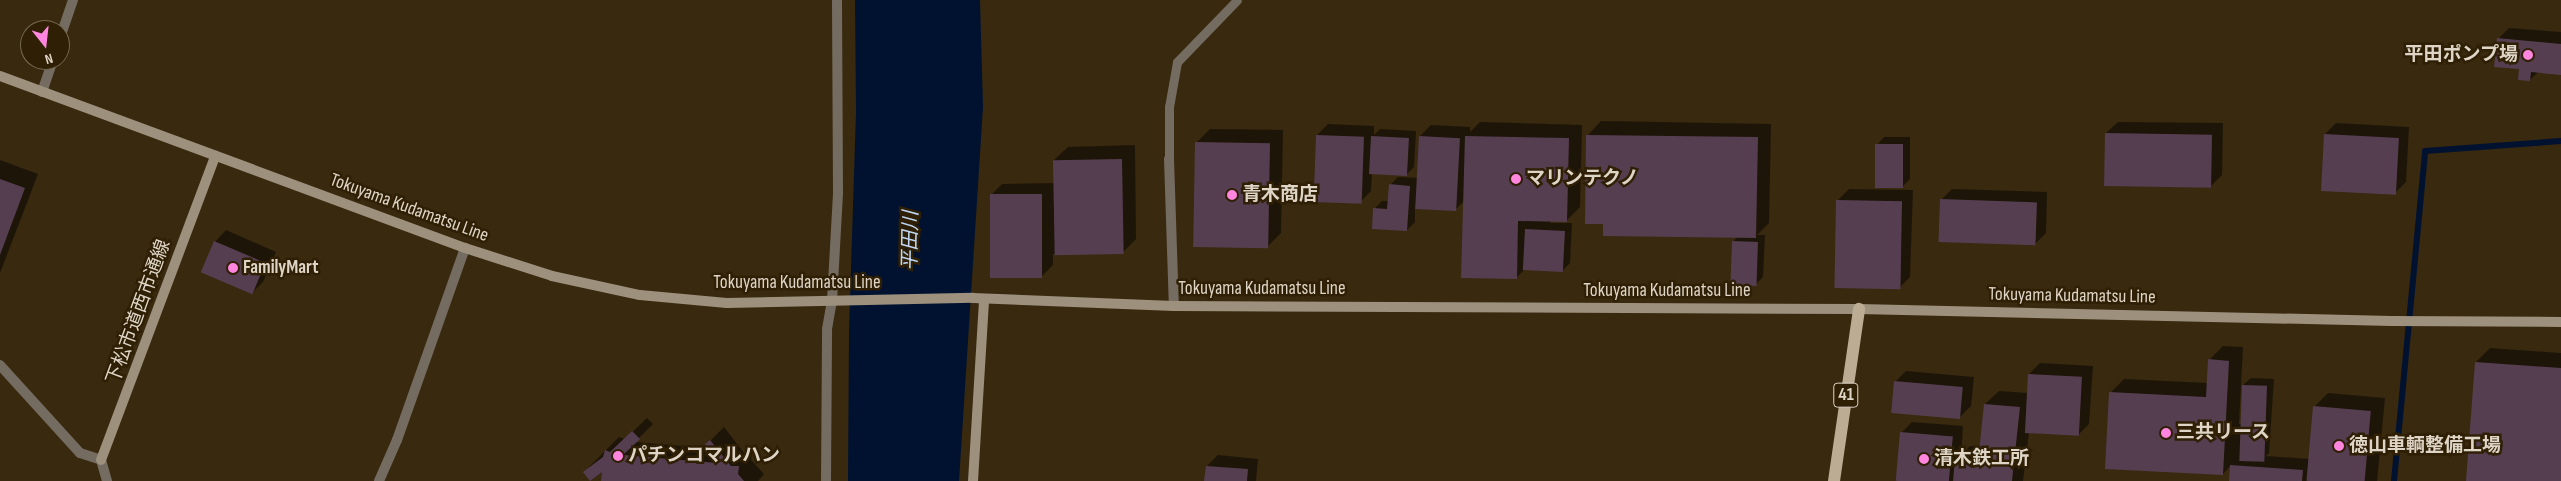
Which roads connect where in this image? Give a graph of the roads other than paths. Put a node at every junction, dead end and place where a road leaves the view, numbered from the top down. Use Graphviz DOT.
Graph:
graph roads {
  1 [pos="73,0"];
  2 [pos="837,0"];
  3 [pos="1237,0"];
  4 [pos="66,20"];
  5 [pos="49,70"];
  6 [pos="0,76"];
  7 [pos="42,92"];
  8 [pos="215,156"];
  9 [pos="1169,159"];
  10 [pos="465,248"];
  11 [pos="984,299"];
  12 [pos="835,300"];
  13 [pos="1174,306"];
  14 [pos="1859,309"];
  15 [pos="2561,322"];
  16 [pos="0,366"];
  17 [pos="101,460"];
  18 [pos="108,480"];
  19 [pos="379,481"];
  20 [pos="826,481"];
  21 [pos="973,481"];
  22 [pos="1834,481"];
  1 -- 4 [label="street"];
  2 -- 12 [label="street"];
  3 -- 9 [label="lane"];
  5 -- 7 [label="street"];
  6 -- 7 [label="main road, Tokuyama Kudamatsu Line"];
  7 -- 8 [label="main road, Tokuyama Kudamatsu Line"];
  8 -- 10 [label="main road, Tokuyama Kudamatsu Line"];
  8 -- 17 [label="main road, 下松市道西市通線"];
  9 -- 13 [label="street"];
  10 -- 12 [label="main road, Tokuyama Kudamatsu Line"];
  10 -- 19 [label="street"];
  11 -- 12 [label="main road, Tokuyama Kudamatsu Line"];
  11 -- 13 [label="main road, Tokuyama Kudamatsu Line"];
  11 -- 21 [label="main road"];
  12 -- 20 [label="street"];
  13 -- 14 [label="main road, Tokuyama Kudamatsu Line"];
  14 -- 15 [label="main road, Tokuyama Kudamatsu Line"];
  14 -- 22 [label="main road, 41"];
  16 -- 17 [label="street"];
  17 -- 18 [label="street"];
}
